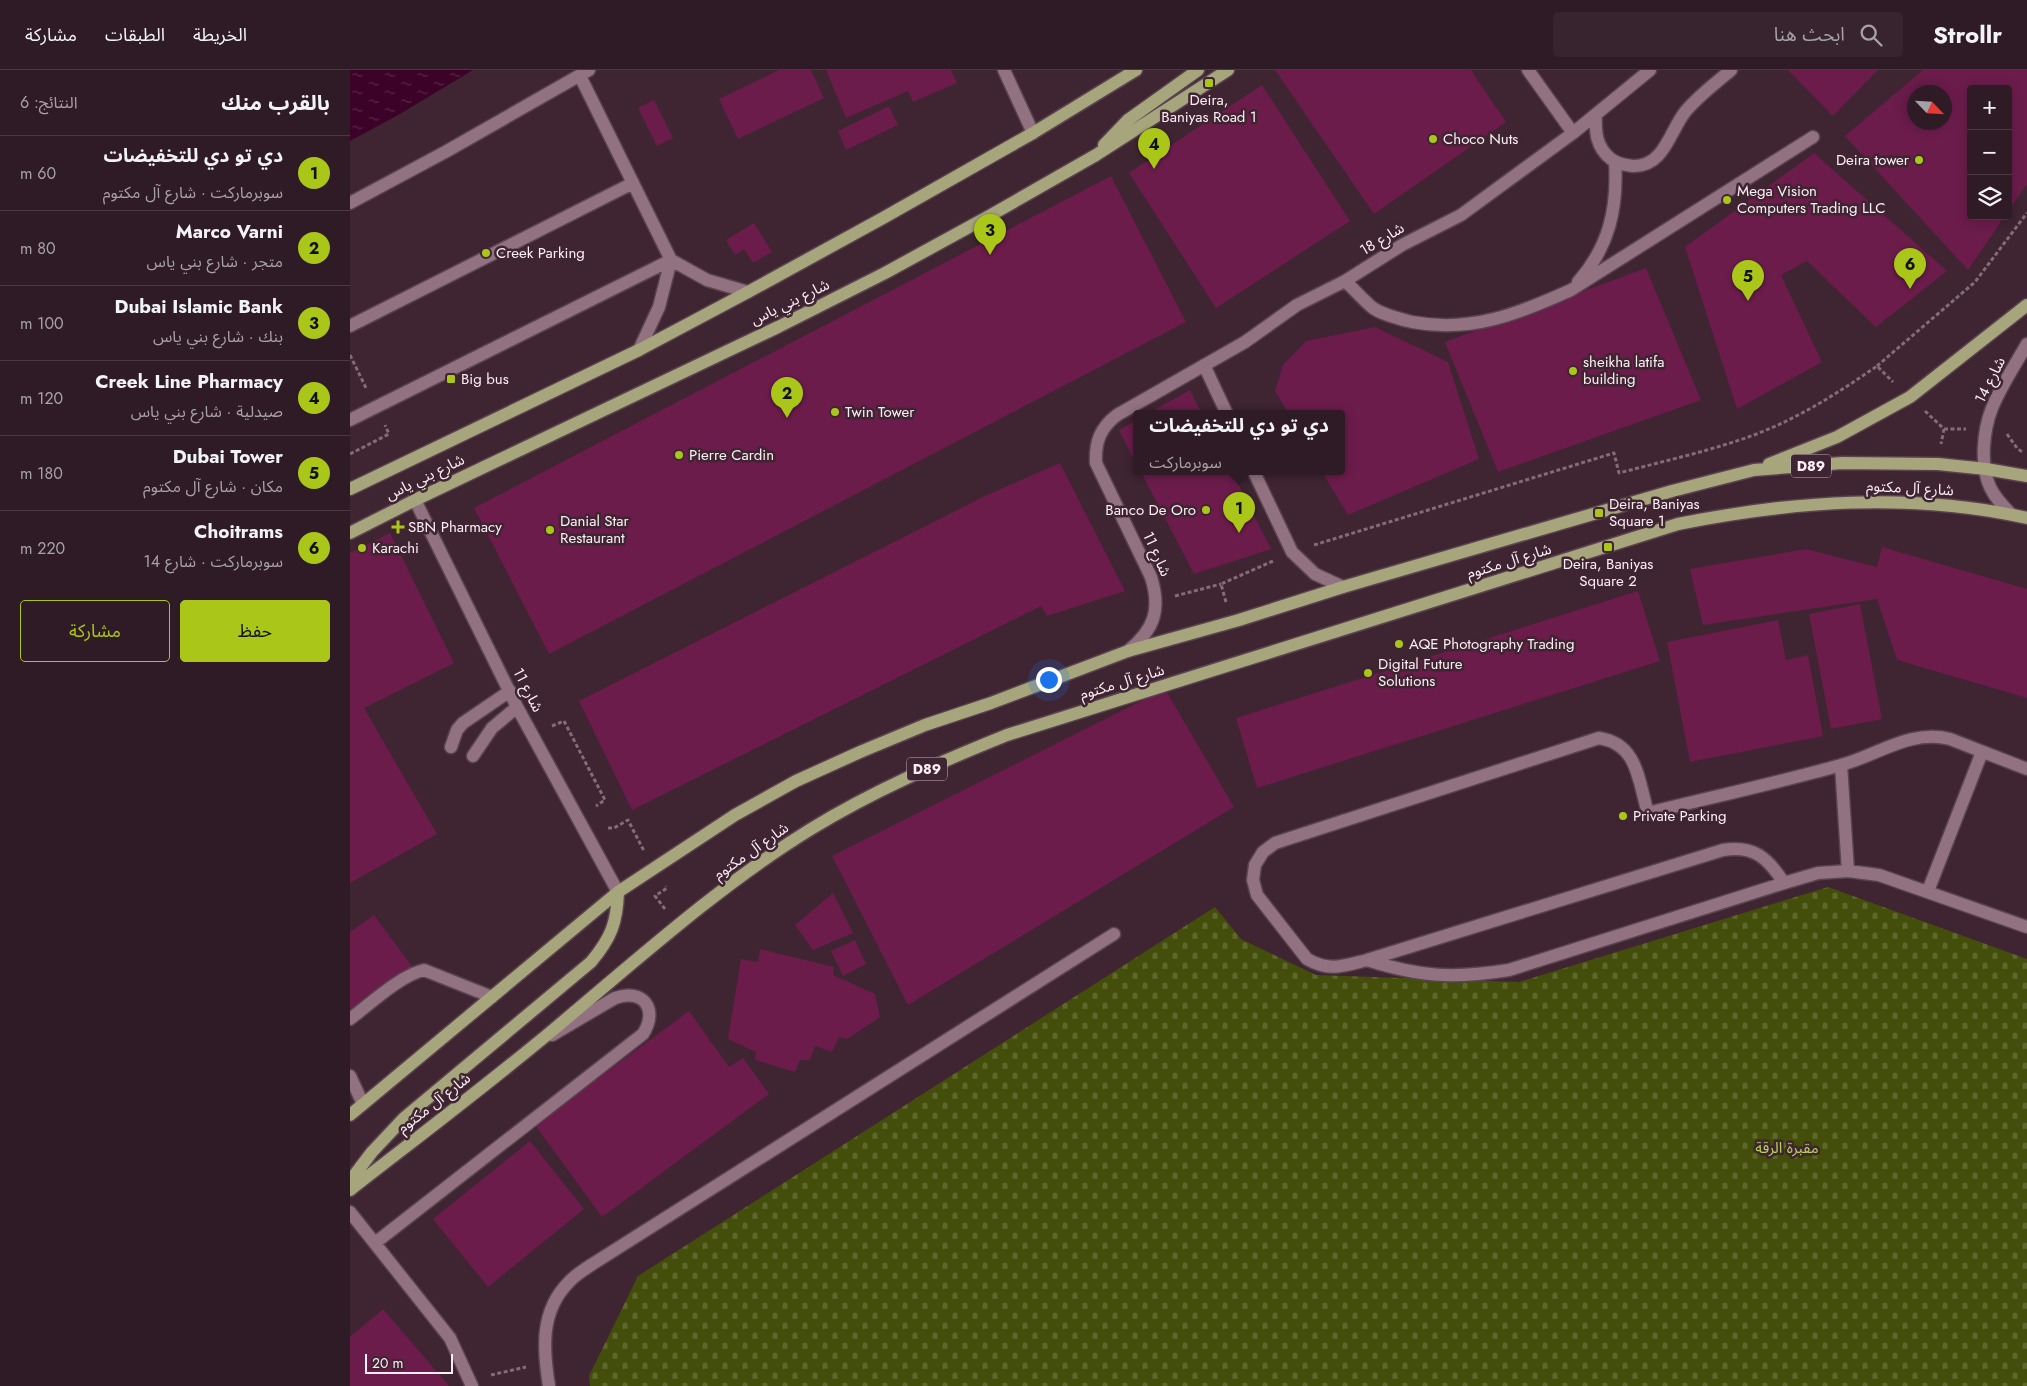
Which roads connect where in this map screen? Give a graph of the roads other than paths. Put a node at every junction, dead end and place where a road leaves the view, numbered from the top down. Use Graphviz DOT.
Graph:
graph roads {
  1 [pos="1004,70"];
  2 [pos="1136,70"];
  3 [pos="1198,70"];
  4 [pos="1228,70"];
  5 [pos="1528,70"];
  6 [pos="1650,70"];
  7 [pos="1731,70"];
  8 [pos="584,73"];
  9 [pos="1596,114"];
  10 [pos="1033,133"];
  11 [pos="1573,133"];
  12 [pos="1813,137"];
  13 [pos="1096,154"];
  14 [pos="1614,162"];
  15 [pos="633,183"];
  16 [pos="350,203"];
  17 [pos="671,260"];
  18 [pos="1345,281"];
  19 [pos="1571,290"];
  20 [pos="748,292"];
  21 [pos="2027,305"];
  22 [pos="350,326"];
  23 [pos="2027,344"];
  24 [pos="639,350"];
  25 [pos="1204,365"];
  26 [pos="1225,410"];
  27 [pos="1117,416"];
  28 [pos="350,420"];
  29 [pos="1986,468"];
  30 [pos="1754,470"];
  31 [pos="1255,475"];
  32 [pos="2027,476"];
  33 [pos="350,490"];
  34 [pos="415,500"];
  35 [pos="2012,514"];
  36 [pos="2027,518"];
  37 [pos="350,533"];
  38 [pos="1343,587"];
  39 [pos="1128,651"];
  40 [pos="510,691"];
  41 [pos="517,707"];
  42 [pos="451,747"];
  43 [pos="1982,752"];
  44 [pos="473,756"];
  45 [pos="1841,765"];
  46 [pos="2027,769"];
  47 [pos="1848,871"];
  48 [pos="1784,883"];
  49 [pos="1928,891"];
  50 [pos="618,892"];
  51 [pos="2027,927"];
  52 [pos="1114,934"];
  53 [pos="1367,960"];
  54 [pos="492,997"];
  55 [pos="350,1018"];
  56 [pos="531,1048"];
  57 [pos="350,1076"];
  58 [pos="363,1104"];
  59 [pos="350,1115"];
  60 [pos="350,1182"];
  61 [pos="350,1190"];
  62 [pos="350,1212"];
  63 [pos="375,1243"];
  64 [pos="472,1383"];
  65 [pos="549,1386"];
  1 -- 10 [label="street"];
  2 -- 10 [label="main road, شارع بني ياس"];
  3 -- 13 [label="main road"];
  4 -- 13 [label="main road, شارع بني ياس"];
  5 -- 11 [label="street"];
  6 -- 9 [label="street, شارع 18"];
  7 -- 14 [label="street"];
  8 -- 15 [label="street"];
  8 -- 16 [label="street"];
  9 -- 11 [label="street, شارع 18"];
  9 -- 14 [label="street"];
  10 -- 20 [label="main road, شارع بني ياس"];
  11 -- 18 [label="street, شارع 18"];
  12 -- 19 [label="street"];
  13 -- 34 [label="main road, شارع بني ياس"];
  14 -- 19 [label="street"];
  15 -- 17 [label="street"];
  15 -- 22 [label="street"];
  17 -- 20 [label="street"];
  17 -- 24 [label="street"];
  17 -- 28 [label="street"];
  18 -- 19 [label="street"];
  18 -- 25 [label="street, شارع 18"];
  20 -- 24 [label="main road, شارع بني ياس"];
  21 -- 30 [label="main road"];
  23 -- 29 [label="street, شارع 14"];
  24 -- 33 [label="main road, شارع بني ياس"];
  25 -- 26 [label="street"];
  25 -- 27 [label="street, شارع 18"];
  27 -- 39 [label="street, شارع 11"];
  29 -- 30 [label="main road, شارع آل مكتوم / D89"];
  29 -- 32 [label="main road, شارع آل مكتوم / D89"];
  29 -- 35 [label="street, شارع 14"];
  30 -- 38 [label="main road, شارع آل مكتوم / D89"];
  31 -- 38 [label="street"];
  34 -- 37 [label="main road, شارع بني ياس"];
  34 -- 40 [label="street, شارع 11"];
  35 -- 36 [label="main road, شارع آل مكتوم / D89"];
  35 -- 56 [label="main road, شارع آل مكتوم / D89"];
  38 -- 39 [label="main road, شارع آل مكتوم / D89"];
  39 -- 50 [label="main road, شارع آل مكتوم / D89"];
  40 -- 41 [label="street, شارع 11"];
  40 -- 42 [label="street"];
  41 -- 44 [label="street"];
  41 -- 50 [label="street, شارع 11"];
  43 -- 45 [label="street"];
  43 -- 46 [label="street"];
  43 -- 49 [label="street"];
  45 -- 47 [label="street"];
  45 -- 53 [label="street"];
  47 -- 48 [label="street"];
  47 -- 49 [label="street"];
  48 -- 53 [label="street"];
  48 -- 53 [label="street"];
  49 -- 51 [label="street"];
  50 -- 54 [label="main road, شارع آل مكتوم / D89"];
  50 -- 60 [label="main road"];
  52 -- 65 [label="street"];
  54 -- 55 [label="street"];
  54 -- 58 [label="main road, شارع آل مكتوم / D89"];
  56 -- 61 [label="main road, شارع آل مكتوم / D89"];
  56 -- 63 [label="street"];
  57 -- 58 [label="street"];
  58 -- 59 [label="main road, شارع آل مكتوم / D89"];
  62 -- 63 [label="street"];
  63 -- 64 [label="street"];
}
